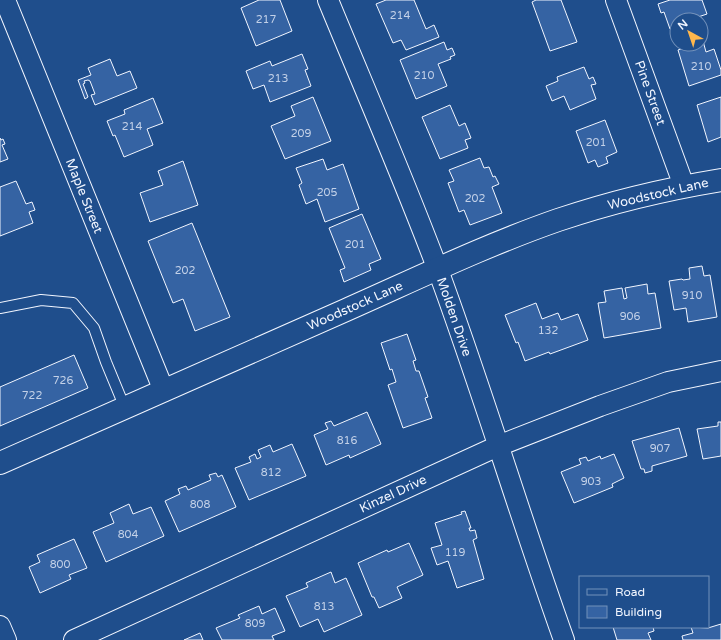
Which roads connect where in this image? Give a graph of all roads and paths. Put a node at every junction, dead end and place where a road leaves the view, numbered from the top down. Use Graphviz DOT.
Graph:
graph roads {
  1 [pos="5,0"];
  2 [pos="328,0"];
  3 [pos="616,0"];
  4 [pos="721,180"];
  5 [pos="684,186"];
  6 [pos="438,270"];
  7 [pos="0,308"];
  8 [pos="721,370"];
  9 [pos="164,391"];
  10 [pos="125,408"];
  11 [pos="498,446"];
  12 [pos="0,463"];
  13 [pos="0,626"];
  14 [pos="6,640"];
  15 [pos="74,640"];
  16 [pos="564,640"];
  1 -- 9 [label="street, Maple Street"];
  2 -- 6 [label="street, Molden Drive"];
  3 -- 5 [label="street, Pine Street"];
  4 -- 5 [label="street, Woodstock Lane"];
  5 -- 6 [label="street, Woodstock Lane"];
  6 -- 9 [label="street, Woodstock Lane"];
  6 -- 11 [label="street, Molden Drive"];
  7 -- 10 [label="lane"];
  8 -- 11 [label="street, Kinzel Drive"];
  9 -- 10 [label="street, Woodstock Lane"];
  10 -- 12 [label="street, Woodstock Lane"];
  11 -- 15 [label="street, Kinzel Drive"];
  11 -- 16 [label="street, Molden Drive"];
  13 -- 14 [label="street"];
}
